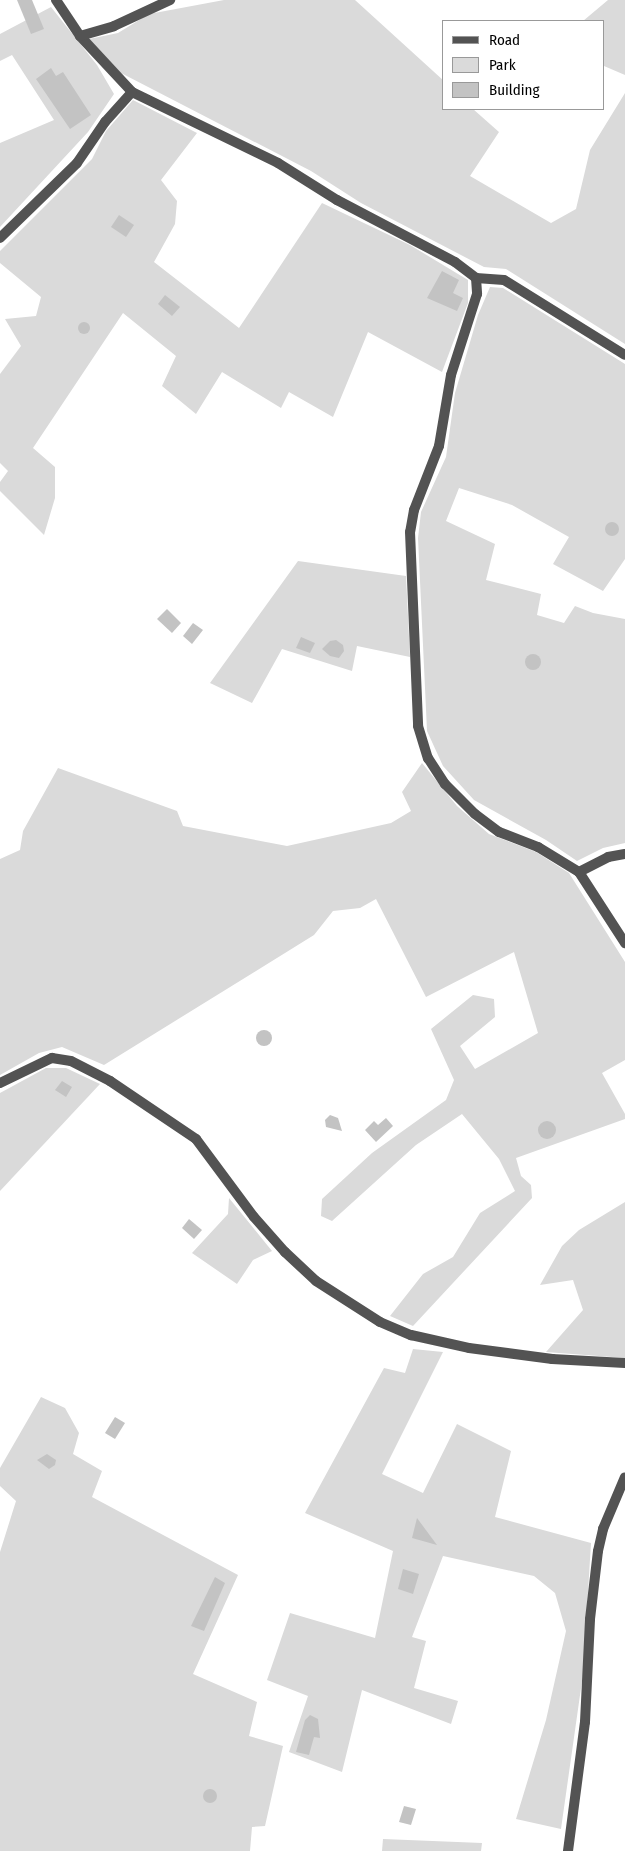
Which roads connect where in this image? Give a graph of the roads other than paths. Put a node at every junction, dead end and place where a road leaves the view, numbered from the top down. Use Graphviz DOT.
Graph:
graph roads {
  1 [pos="56,0"];
  2 [pos="170,0"];
  3 [pos="80,36"];
  4 [pos="132,92"];
  5 [pos="0,238"];
  6 [pos="476,278"];
  7 [pos="625,355"];
  8 [pos="625,854"];
  9 [pos="579,872"];
  10 [pos="625,943"];
  11 [pos="0,1084"];
  12 [pos="625,1363"];
  13 [pos="625,1477"];
  14 [pos="568,1851"];
  1 -- 3 [label="street"];
  2 -- 3 [label="street"];
  3 -- 4 [label="street"];
  4 -- 5 [label="street"];
  4 -- 6 [label="street"];
  6 -- 7 [label="street"];
  6 -- 9 [label="street"];
  8 -- 9 [label="street"];
  9 -- 10 [label="street"];
  11 -- 12 [label="street"];
  13 -- 14 [label="street"];
}
